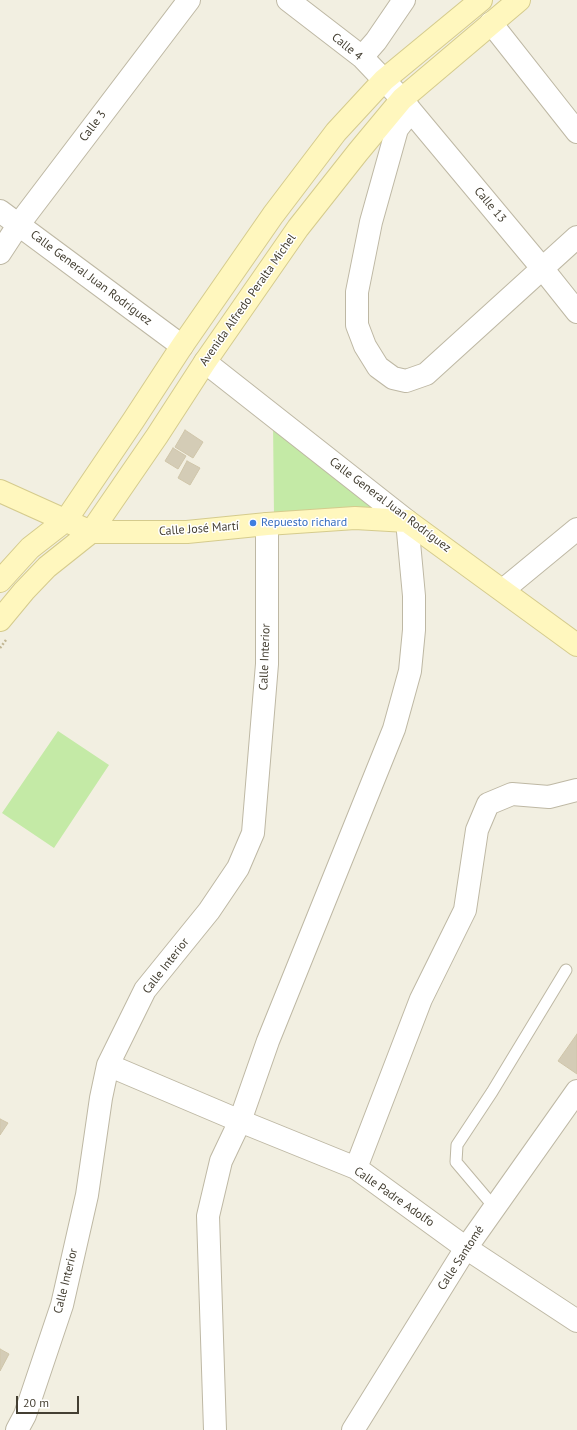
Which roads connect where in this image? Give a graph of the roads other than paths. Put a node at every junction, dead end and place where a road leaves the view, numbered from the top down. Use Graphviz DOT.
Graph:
graph roads {
  1 [pos="189,0"];
  2 [pos="288,0"];
  3 [pos="404,0"];
  4 [pos="481,0"];
  5 [pos="519,0"];
  6 [pos="491,23"];
  7 [pos="362,57"];
  8 [pos="384,80"];
  9 [pos="406,105"];
  10 [pos="577,132"];
  11 [pos="0,211"];
  12 [pos="19,224"];
  13 [pos="577,237"];
  14 [pos="0,253"];
  15 [pos="542,268"];
  16 [pos="577,312"];
  17 [pos="182,346"];
  18 [pos="205,362"];
  19 [pos="0,492"];
  20 [pos="66,520"];
  21 [pos="407,521"];
  22 [pos="267,524"];
  23 [pos="577,529"];
  24 [pos="91,532"];
  25 [pos="0,580"];
  26 [pos="503,590"];
  27 [pos="0,620"];
  28 [pos="577,645"];
  29 [pos="577,790"];
  30 [pos="566,970"];
  31 [pos="108,1065"];
  32 [pos="577,1091"];
  33 [pos="240,1121"];
  34 [pos="356,1168"];
  35 [pos="495,1208"];
  36 [pos="466,1248"];
  37 [pos="577,1321"];
  38 [pos="16,1430"];
  39 [pos="215,1430"];
  40 [pos="352,1430"];
  1 -- 12 [label="street, Calle 3"];
  2 -- 7 [label="street, Calle 4"];
  3 -- 7 [label="street"];
  4 -- 8 [label="main road"];
  5 -- 6 [label="main road, Avenida Alfredo Peralta Michel"];
  6 -- 9 [label="main road, Avenida Alfredo Peralta Michel"];
  6 -- 10 [label="street"];
  7 -- 8 [label="street, Calle 4"];
  8 -- 9 [label="street, Calle 4"];
  8 -- 17 [label="main road"];
  9 -- 15 [label="street, Calle 13"];
  9 -- 15 [label="street"];
  9 -- 18 [label="main road, Avenida Alfredo Peralta Michel"];
  11 -- 12 [label="street, Calle General Juan Rodríguez"];
  12 -- 14 [label="street, Calle 3"];
  12 -- 17 [label="street, Calle General Juan Rodríguez"];
  13 -- 15 [label="street"];
  15 -- 16 [label="street, Calle 13"];
  17 -- 20 [label="main road"];
  18 -- 21 [label="street, Calle General Juan Rodríguez"];
  18 -- 24 [label="main road, Avenida Alfredo Peralta Michel"];
  19 -- 20 [label="main road, Calle José Martí"];
  20 -- 24 [label="main road, Calle José Martí"];
  20 -- 25 [label="main road"];
  21 -- 22 [label="main road, Calle José Martí"];
  21 -- 26 [label="main road, Calle General Juan Rodríguez"];
  21 -- 33 [label="street"];
  22 -- 24 [label="main road, Calle José Martí"];
  22 -- 31 [label="street, Calle Interior"];
  23 -- 26 [label="street"];
  24 -- 27 [label="main road, Avenida Alfredo Peralta Michel"];
  26 -- 28 [label="main road, Calle General Juan Rodríguez"];
  29 -- 34 [label="street"];
  30 -- 35 [label="lane"];
  31 -- 33 [label="street, Calle Padre Adolfo"];
  31 -- 38 [label="street, Calle Interior"];
  32 -- 35 [label="street, Calle Santomé"];
  33 -- 34 [label="street, Calle Padre Adolfo"];
  33 -- 39 [label="street"];
  34 -- 36 [label="street, Calle Padre Adolfo"];
  35 -- 36 [label="street, Calle Santomé"];
  36 -- 37 [label="street, Calle Padre Adolfo"];
  36 -- 40 [label="street, Calle Santomé"];
}
